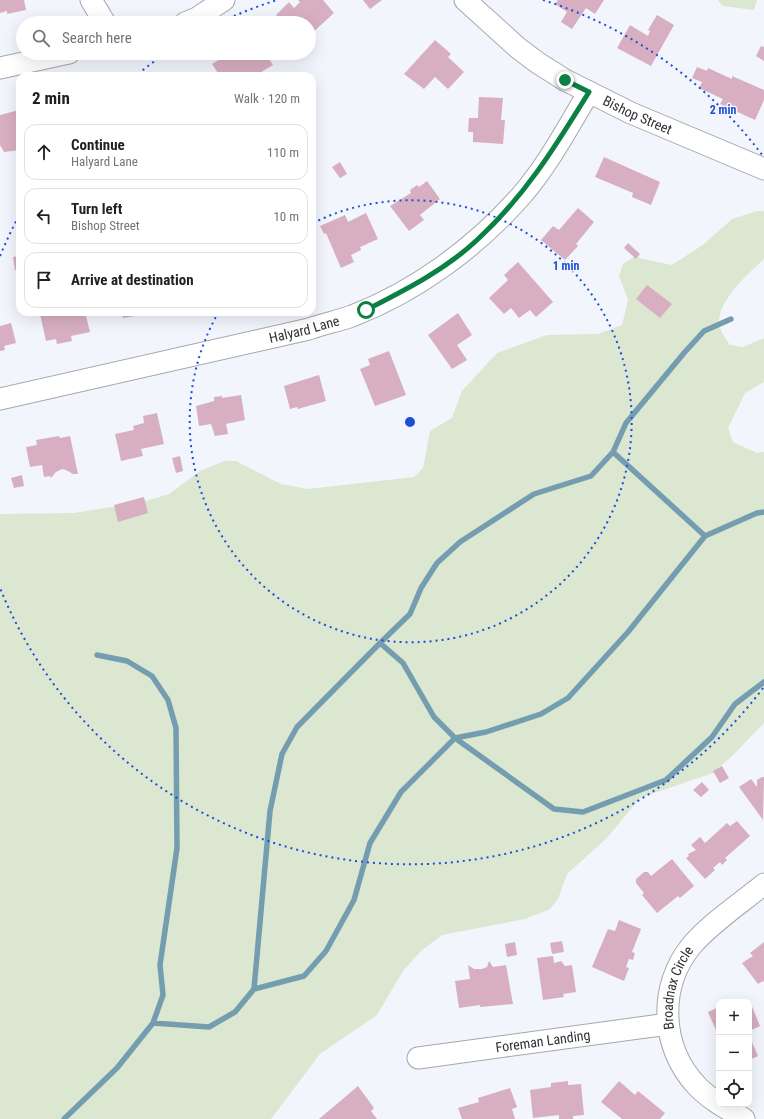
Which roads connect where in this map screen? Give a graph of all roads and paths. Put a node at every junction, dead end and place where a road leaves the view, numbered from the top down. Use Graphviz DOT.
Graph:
graph roads {
  1 [pos="91,0"];
  2 [pos="224,0"];
  3 [pos="465,0"];
  4 [pos="101,16"];
  5 [pos="200,16"];
  6 [pos="37,60"];
  7 [pos="0,68"];
  8 [pos="589,92"];
  9 [pos="764,169"];
  10 [pos="0,399"];
  11 [pos="764,884"];
  12 [pos="668,1024"];
  13 [pos="418,1058"];
  14 [pos="744,1119"];
  1 -- 4 [label="street"];
  2 -- 5 [label="street"];
  3 -- 8 [label="street, Bishop Street"];
  6 -- 7 [label="street"];
  8 -- 9 [label="street, Bishop Street"];
  8 -- 10 [label="street, Halyard Lane"];
  11 -- 12 [label="street, Broadnax Circle"];
  12 -- 13 [label="street, Foreman Landing"];
  12 -- 14 [label="street, Broadnax Circle"];
}
